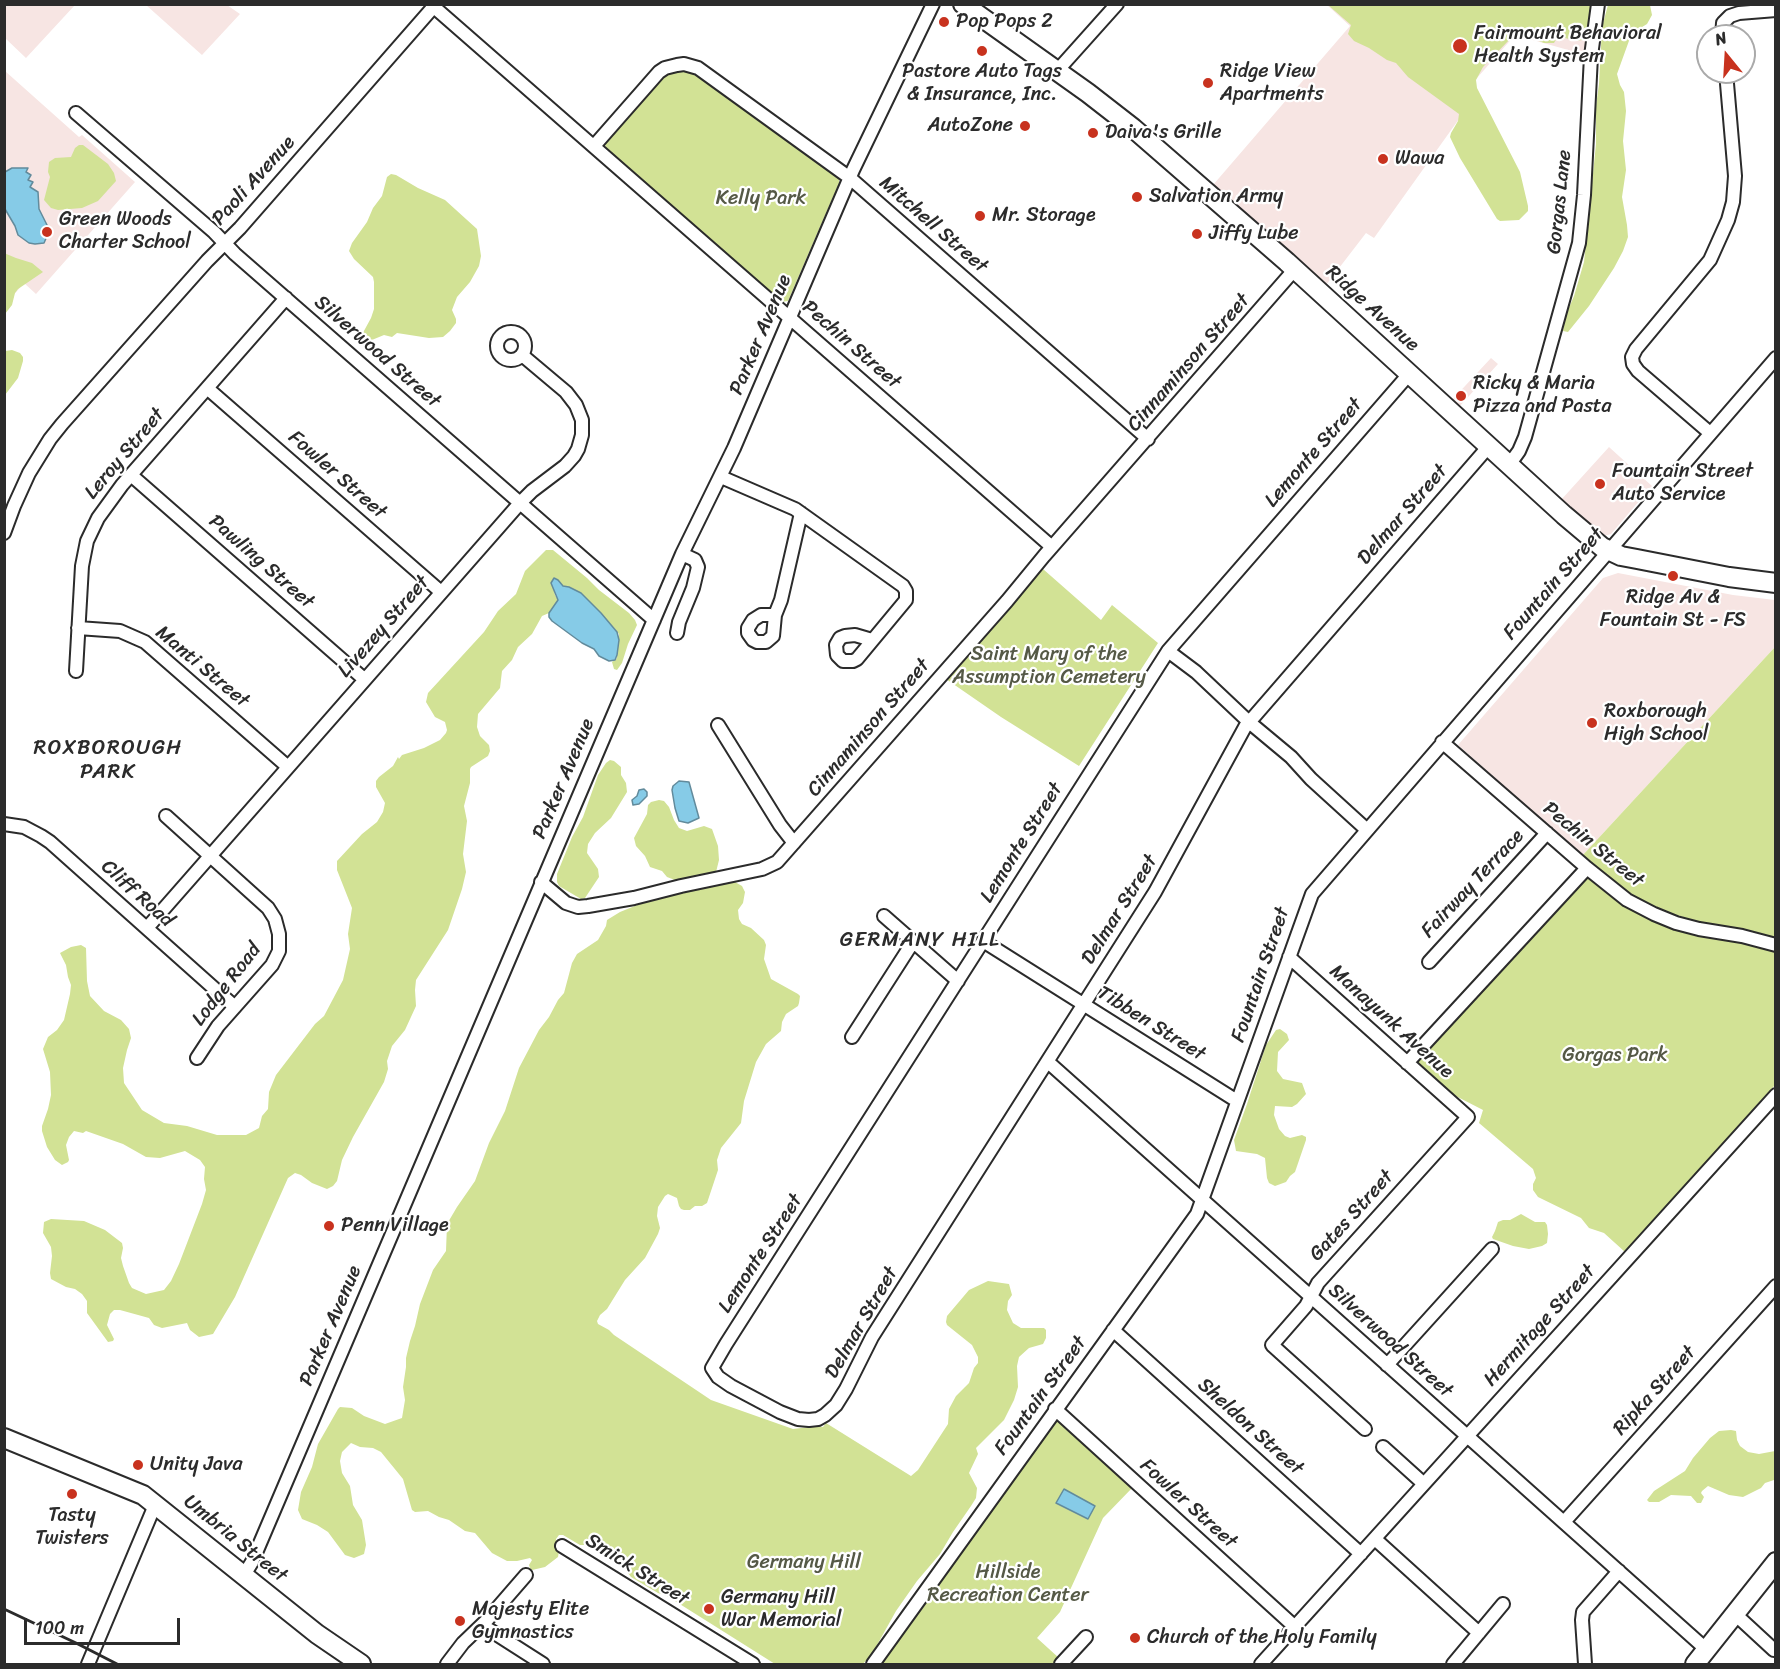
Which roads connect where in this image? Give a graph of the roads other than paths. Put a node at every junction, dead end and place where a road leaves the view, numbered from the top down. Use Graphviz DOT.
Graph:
graph roads {
  1 [pos="933,4"];
  2 [pos="963,4"];
  3 [pos="1117,4"];
  4 [pos="1598,4"];
  5 [pos="435,6"];
  6 [pos="1776,10"];
  7 [pos="1724,24"];
  8 [pos="1057,71"];
  9 [pos="1727,84"];
  10 [pos="76,113"];
  11 [pos="594,146"];
  12 [pos="850,178"];
  13 [pos="225,243"];
  14 [pos="1296,269"];
  15 [pos="286,298"];
  16 [pos="790,318"];
  17 [pos="522,355"];
  18 [pos="1776,358"];
  19 [pos="1410,374"];
  20 [pos="207,388"];
  21 [pos="1710,433"];
  22 [pos="1148,439"];
  23 [pos="1489,446"];
  24 [pos="1509,465"];
  25 [pos="131,475"];
  26 [pos="721,477"];
  27 [pos="520,502"];
  28 [pos="801,513"];
  29 [pos="4,533"];
  30 [pos="1052,547"];
  31 [pos="1608,551"];
  32 [pos="682,554"];
  33 [pos="1776,583"];
  34 [pos="441,592"];
  35 [pos="776,615"];
  36 [pos="654,620"];
  37 [pos="78,628"];
  38 [pos="677,633"];
  39 [pos="872,640"];
  40 [pos="1168,651"];
  41 [pos="76,671"];
  42 [pos="364,679"];
  43 [pos="1249,722"];
  44 [pos="718,724"];
  45 [pos="1442,742"];
  46 [pos="288,767"];
  47 [pos="165,816"];
  48 [pos="4,824"];
  49 [pos="1367,830"];
  50 [pos="1547,833"];
  51 [pos="794,843"];
  52 [pos="210,856"];
  53 [pos="1587,868"];
  54 [pos="542,882"];
  55 [pos="884,916"];
  56 [pos="147,928"];
  57 [pos="983,940"];
  58 [pos="913,942"];
  59 [pos="1776,945"];
  60 [pos="1289,957"];
  61 [pos="1429,962"];
  62 [pos="957,981"];
  63 [pos="1084,1004"];
  64 [pos="235,1007"];
  65 [pos="852,1036"];
  66 [pos="197,1059"];
  67 [pos="1047,1062"];
  68 [pos="1407,1063"];
  69 [pos="1776,1095"];
  70 [pos="1237,1101"];
  71 [pos="1468,1117"];
  72 [pos="1203,1200"];
  73 [pos="1492,1249"];
  74 [pos="1776,1286"];
  75 [pos="1311,1297"];
  76 [pos="1113,1330"];
  77 [pos="1387,1365"];
  78 [pos="1055,1409"];
  79 [pos="818,1419"];
  80 [pos="1365,1429"];
  81 [pos="1467,1436"];
  82 [pos="4,1438"];
  83 [pos="1383,1447"];
  84 [pos="1424,1484"];
  85 [pos="156,1505"];
  86 [pos="1564,1522"];
  87 [pos="1375,1539"];
  88 [pos="562,1546"];
  89 [pos="1361,1554"];
  90 [pos="1776,1562"];
  91 [pos="1619,1572"];
  92 [pos="244,1575"];
  93 [pos="526,1575"];
  94 [pos="1503,1604"];
  95 [pos="1735,1614"];
  96 [pos="482,1625"];
  97 [pos="1295,1627"];
  98 [pos="1479,1633"];
  99 [pos="1086,1637"];
  100 [pos="1707,1650"];
  101 [pos="1774,1650"];
  102 [pos="88,1665"];
  103 [pos="361,1665"];
  104 [pos="447,1665"];
  105 [pos="543,1665"];
  106 [pos="753,1665"];
  107 [pos="873,1665"];
  108 [pos="1061,1665"];
  109 [pos="1261,1665"];
  110 [pos="1453,1665"];
  111 [pos="1585,1665"];
  112 [pos="1695,1665"];
  1 -- 12 [label="street, Parker Avenue"];
  2 -- 8 [label="main road, Ridge Avenue"];
  3 -- 8 [label="street"];
  4 -- 24 [label="street, Gorgas Lane"];
  5 -- 11 [label="street, Pechin Street"];
  5 -- 13 [label="street, Paoli Avenue"];
  6 -- 7 [label="street"];
  8 -- 14 [label="main road, Ridge Avenue"];
  9 -- 21 [label="street"];
  10 -- 13 [label="street, Silverwood Street"];
  11 -- 12 [label="street, Mitchell Street"];
  11 -- 16 [label="street, Pechin Street"];
  12 -- 16 [label="street, Parker Avenue"];
  12 -- 22 [label="street, Mitchell Street"];
  13 -- 15 [label="street, Silverwood Street"];
  13 -- 29 [label="street, Paoli Avenue"];
  14 -- 19 [label="main road, Ridge Avenue"];
  14 -- 22 [label="street, Cinnaminson Street"];
  15 -- 20 [label="street, Leroy Street"];
  15 -- 27 [label="street, Silverwood Street"];
  16 -- 26 [label="street, Parker Avenue"];
  16 -- 30 [label="street, Pechin Street"];
  17 -- 27 [label="street, Livezey Street"];
  18 -- 21 [label="street, Fountain Street"];
  19 -- 23 [label="main road, Ridge Avenue"];
  19 -- 40 [label="street, Lemonte Street"];
  20 -- 25 [label="street, Leroy Street"];
  20 -- 34 [label="street, Fowler Street"];
  21 -- 31 [label="street, Fountain Street"];
  22 -- 30 [label="street, Cinnaminson Street"];
  23 -- 24 [label="main road, Ridge Avenue"];
  23 -- 43 [label="street, Delmar Street"];
  24 -- 31 [label="main road, Ridge Avenue"];
  25 -- 37 [label="street, Leroy Street"];
  25 -- 42 [label="street, Pawling Street"];
  26 -- 28 [label="street"];
  26 -- 32 [label="street, Parker Avenue"];
  27 -- 34 [label="street, Livezey Street"];
  27 -- 36 [label="street, Silverwood Street"];
  28 -- 35 [label="street"];
  28 -- 39 [label="street"];
  30 -- 51 [label="street, Cinnaminson Street"];
  31 -- 33 [label="main road, Ridge Avenue"];
  31 -- 45 [label="street, Fountain Street"];
  32 -- 36 [label="street, Parker Avenue"];
  32 -- 38 [label="street"];
  34 -- 42 [label="street, Livezey Street"];
  36 -- 54 [label="street, Parker Avenue"];
  37 -- 41 [label="street, Leroy Street"];
  37 -- 46 [label="street, Manti Street"];
  40 -- 43 [label="street"];
  40 -- 57 [label="street, Lemonte Street"];
  42 -- 46 [label="street, Livezey Street"];
  43 -- 49 [label="street"];
  43 -- 63 [label="street, Delmar Street"];
  44 -- 51 [label="street"];
  45 -- 49 [label="street, Fountain Street"];
  45 -- 50 [label="street, Pechin Street"];
  46 -- 52 [label="street, Livezey Street"];
  47 -- 52 [label="street"];
  48 -- 56 [label="street, Cliff Road"];
  49 -- 60 [label="street, Fountain Street"];
  50 -- 53 [label="street, Pechin Street"];
  50 -- 61 [label="street, Fairway Terrace"];
  51 -- 54 [label="street, Cinnaminson Street"];
  52 -- 56 [label="street, Livezey Street"];
  52 -- 64 [label="street, Lodge Road"];
  53 -- 59 [label="street, Pechin Street"];
  53 -- 68 [label="street"];
  54 -- 92 [label="street, Parker Avenue"];
  55 -- 58 [label="street"];
  56 -- 64 [label="street, Cliff Road"];
  57 -- 62 [label="street, Lemonte Street"];
  57 -- 63 [label="street, Tibben Street"];
  58 -- 62 [label="street"];
  58 -- 65 [label="street"];
  60 -- 68 [label="street, Manayunk Avenue"];
  60 -- 70 [label="street, Fountain Street"];
  62 -- 79 [label="street, Lemonte Street"];
  63 -- 67 [label="street, Delmar Street"];
  63 -- 70 [label="street, Tibben Street"];
  64 -- 66 [label="street, Lodge Road"];
  67 -- 72 [label="street, Silverwood Street"];
  67 -- 79 [label="street, Delmar Street"];
  68 -- 71 [label="street, Manayunk Avenue"];
  69 -- 81 [label="street, Hermitage Street"];
  70 -- 72 [label="street, Fountain Street"];
  71 -- 75 [label="street, Gates Street"];
  72 -- 75 [label="street, Silverwood Street"];
  72 -- 76 [label="street, Fountain Street"];
  73 -- 77 [label="street"];
  74 -- 86 [label="street, Ripka Street"];
  75 -- 77 [label="street, Silverwood Street"];
  75 -- 80 [label="street, Gates Street"];
  76 -- 78 [label="street, Fountain Street"];
  76 -- 89 [label="street, Sheldon Street"];
  77 -- 81 [label="street, Silverwood Street"];
  78 -- 97 [label="street, Fowler Street"];
  78 -- 107 [label="street, Fountain Street"];
  81 -- 84 [label="street, Hermitage Street"];
  81 -- 86 [label="street, Silverwood Street"];
  82 -- 85 [label="main road, Umbria Street"];
  83 -- 84 [label="street"];
  84 -- 87 [label="street, Hermitage Street"];
  85 -- 92 [label="main road, Umbria Street"];
  85 -- 102 [label="street"];
  86 -- 91 [label="street, Silverwood Street"];
  87 -- 89 [label="street, Hermitage Street"];
  87 -- 98 [label="street"];
  88 -- 106 [label="street, Smick Street"];
  89 -- 97 [label="street, Hermitage Street"];
  90 -- 95 [label="main road"];
  91 -- 100 [label="street, Silverwood Street"];
  91 -- 111 [label="street"];
  92 -- 103 [label="main road, Umbria Street"];
  93 -- 96 [label="street"];
  94 -- 98 [label="street"];
  95 -- 100 [label="main road"];
  95 -- 101 [label="street"];
  96 -- 104 [label="street"];
  96 -- 105 [label="street"];
  97 -- 109 [label="street, Hermitage Street"];
  98 -- 110 [label="street"];
  99 -- 108 [label="street"];
  100 -- 112 [label="main road"];
}
